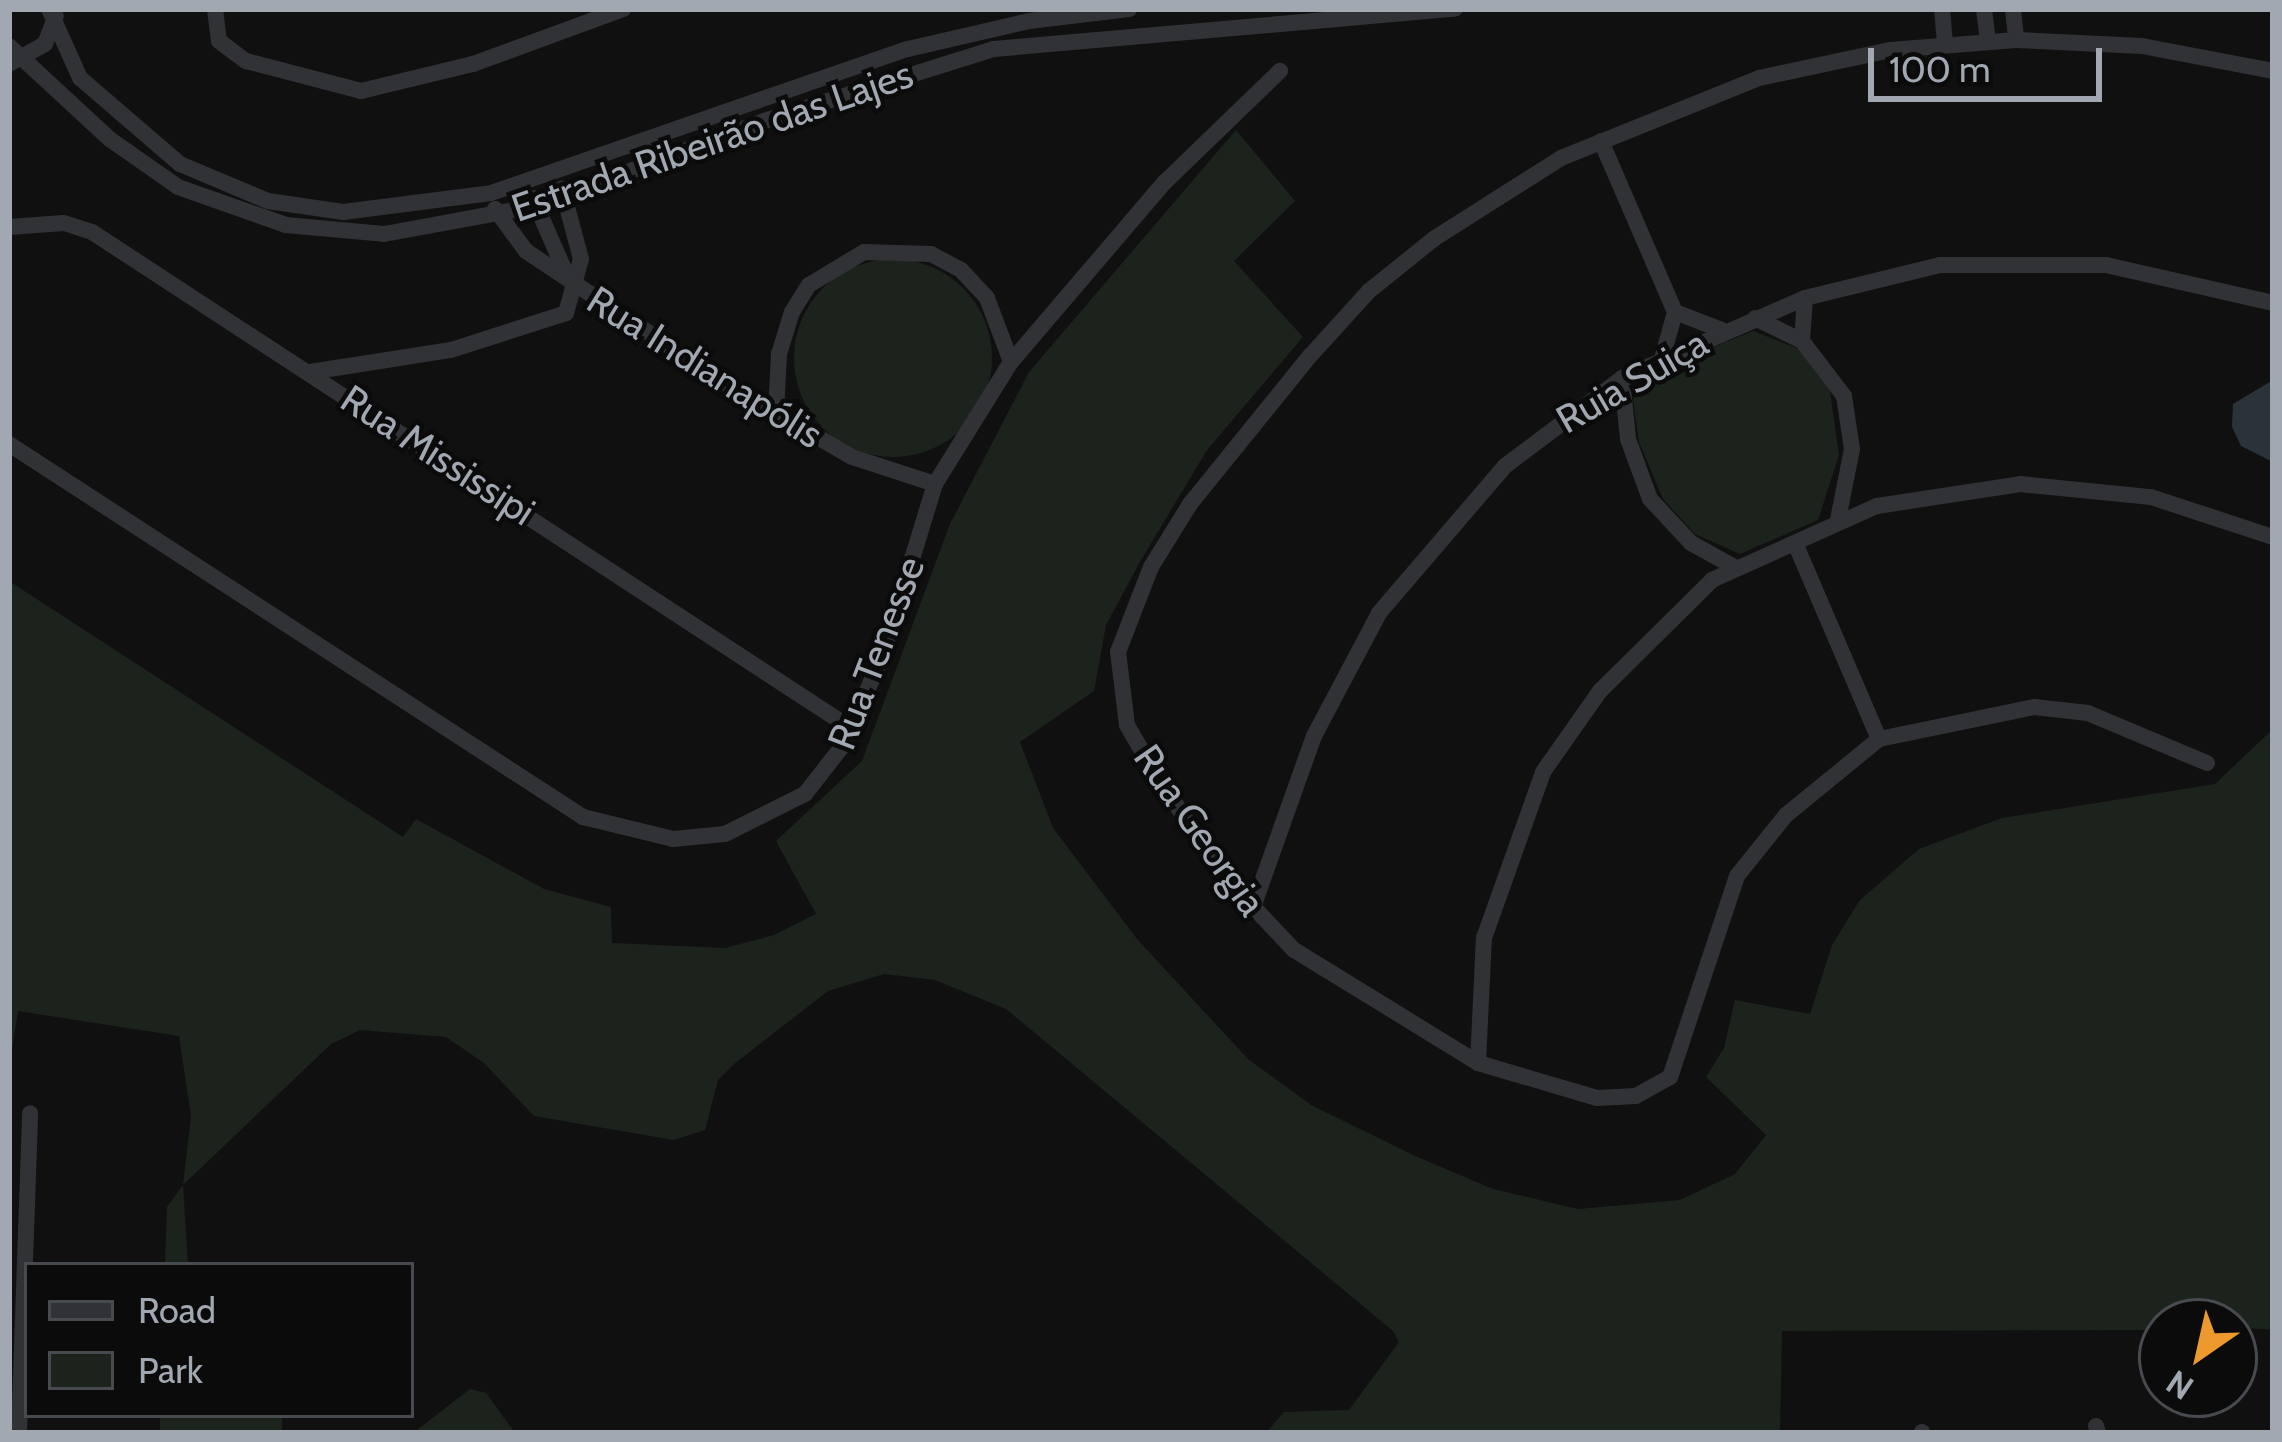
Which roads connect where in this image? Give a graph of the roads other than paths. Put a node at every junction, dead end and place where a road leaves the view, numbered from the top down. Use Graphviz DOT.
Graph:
graph roads {
  1 [pos="215,9"];
  2 [pos="622,9"];
  3 [pos="1120,9"];
  4 [pos="1130,9"];
  5 [pos="1455,9"];
  6 [pos="1942,9"];
  7 [pos="1984,9"];
  8 [pos="2012,9"];
  9 [pos="1089,11"];
  10 [pos="54,13"];
  11 [pos="1122,33"];
  12 [pos="1093,36"];
  13 [pos="2016,40"];
  14 [pos="1988,42"];
  15 [pos="1945,45"];
  16 [pos="17,49"];
  17 [pos="9,64"];
  18 [pos="2273,70"];
  19 [pos="1280,71"];
  20 [pos="1600,141"];
  21 [pos="556,172"];
  22 [pos="526,182"];
  23 [pos="490,194"];
  24 [pos="565,195"];
  25 [pos="536,206"];
  26 [pos="497,215"];
  27 [pos="9,226"];
  28 [pos="573,284"];
  29 [pos="1805,298"];
  30 [pos="2273,303"];
  31 [pos="1675,312"];
  32 [pos="1755,318"];
  33 [pos="1722,330"];
  34 [pos="1802,341"];
  35 [pos="1662,359"];
  36 [pos="1011,362"];
  37 [pos="310,372"];
  38 [pos="1622,378"];
  39 [pos="776,412"];
  40 [pos="9,444"];
  41 [pos="934,484"];
  42 [pos="1838,520"];
  43 [pos="2273,536"];
  44 [pos="1796,543"];
  45 [pos="1736,568"];
  46 [pos="852,728"];
  47 [pos="1879,739"];
  48 [pos="2207,763"];
  49 [pos="1252,910"];
  50 [pos="1478,1063"];
  51 [pos="30,1113"];
  52 [pos="15,1268"];
  53 [pos="19,1433"];
  1 -- 2 [label="street"];
  3 -- 4 [label="street, Estrada Ribeirão das Lajes"];
  3 -- 9 [label="street, Estrada Ribeirão das Lajes"];
  3 -- 11 [label="street"];
  5 -- 11 [label="street, Estrada Ribeirão das Lajes"];
  6 -- 15 [label="street"];
  7 -- 14 [label="street"];
  8 -- 13 [label="street"];
  9 -- 12 [label="street"];
  9 -- 21 [label="street, Estrada Ribeirão das Lajes"];
  10 -- 16 [label="street"];
  10 -- 23 [label="street, Estrada Ribeirão das Lajes"];
  11 -- 12 [label="street, Estrada Ribeirão das Lajes"];
  12 -- 24 [label="street, Estrada Ribeirão das Lajes"];
  13 -- 14 [label="street, Rua Georgia"];
  13 -- 18 [label="street, Rua Georgia"];
  14 -- 15 [label="street, Rua Georgia"];
  15 -- 20 [label="street, Rua Georgia"];
  16 -- 17 [label="street"];
  16 -- 26 [label="street, Estrada Ribeirão das Lajes"];
  19 -- 36 [label="street, Rua Tenesse"];
  20 -- 31 [label="street"];
  20 -- 49 [label="street, Rua Georgia"];
  21 -- 22 [label="street, Estrada Ribeirão das Lajes"];
  21 -- 24 [label="street"];
  22 -- 23 [label="street, Estrada Ribeirão das Lajes"];
  22 -- 25 [label="street"];
  23 -- 26 [label="street"];
  24 -- 25 [label="street, Estrada Ribeirão das Lajes"];
  24 -- 28 [label="street"];
  25 -- 26 [label="street, Estrada Ribeirão das Lajes"];
  25 -- 28 [label="street"];
  26 -- 28 [label="street, Rua Indianapólis"];
  27 -- 37 [label="street, Rua Mississipi"];
  28 -- 37 [label="street"];
  28 -- 39 [label="street, Rua Indianapólis"];
  29 -- 30 [label="street, Ruia Suiça"];
  29 -- 32 [label="street, Ruia Suiça"];
  29 -- 34 [label="street"];
  31 -- 33 [label="street"];
  31 -- 35 [label="street"];
  32 -- 33 [label="street, Ruia Suiça"];
  32 -- 34 [label="street"];
  33 -- 35 [label="street, Ruia Suiça"];
  34 -- 42 [label="street"];
  35 -- 38 [label="street, Ruia Suiça"];
  36 -- 39 [label="street"];
  36 -- 41 [label="street, Rua Tenesse"];
  37 -- 46 [label="street, Rua Mississipi"];
  38 -- 45 [label="street"];
  38 -- 49 [label="street, Ruia Suiça"];
  39 -- 41 [label="street, Rua Indianapólis"];
  40 -- 46 [label="street, Rua Tenesse"];
  41 -- 46 [label="street, Rua Tenesse"];
  42 -- 43 [label="street"];
  42 -- 44 [label="street"];
  44 -- 45 [label="street"];
  44 -- 47 [label="street"];
  45 -- 50 [label="street"];
  47 -- 48 [label="street, Rua Georgia"];
  47 -- 50 [label="street, Rua Georgia"];
  49 -- 50 [label="street, Rua Georgia"];
  51 -- 52 [label="street"];
  52 -- 53 [label="street"];
}
